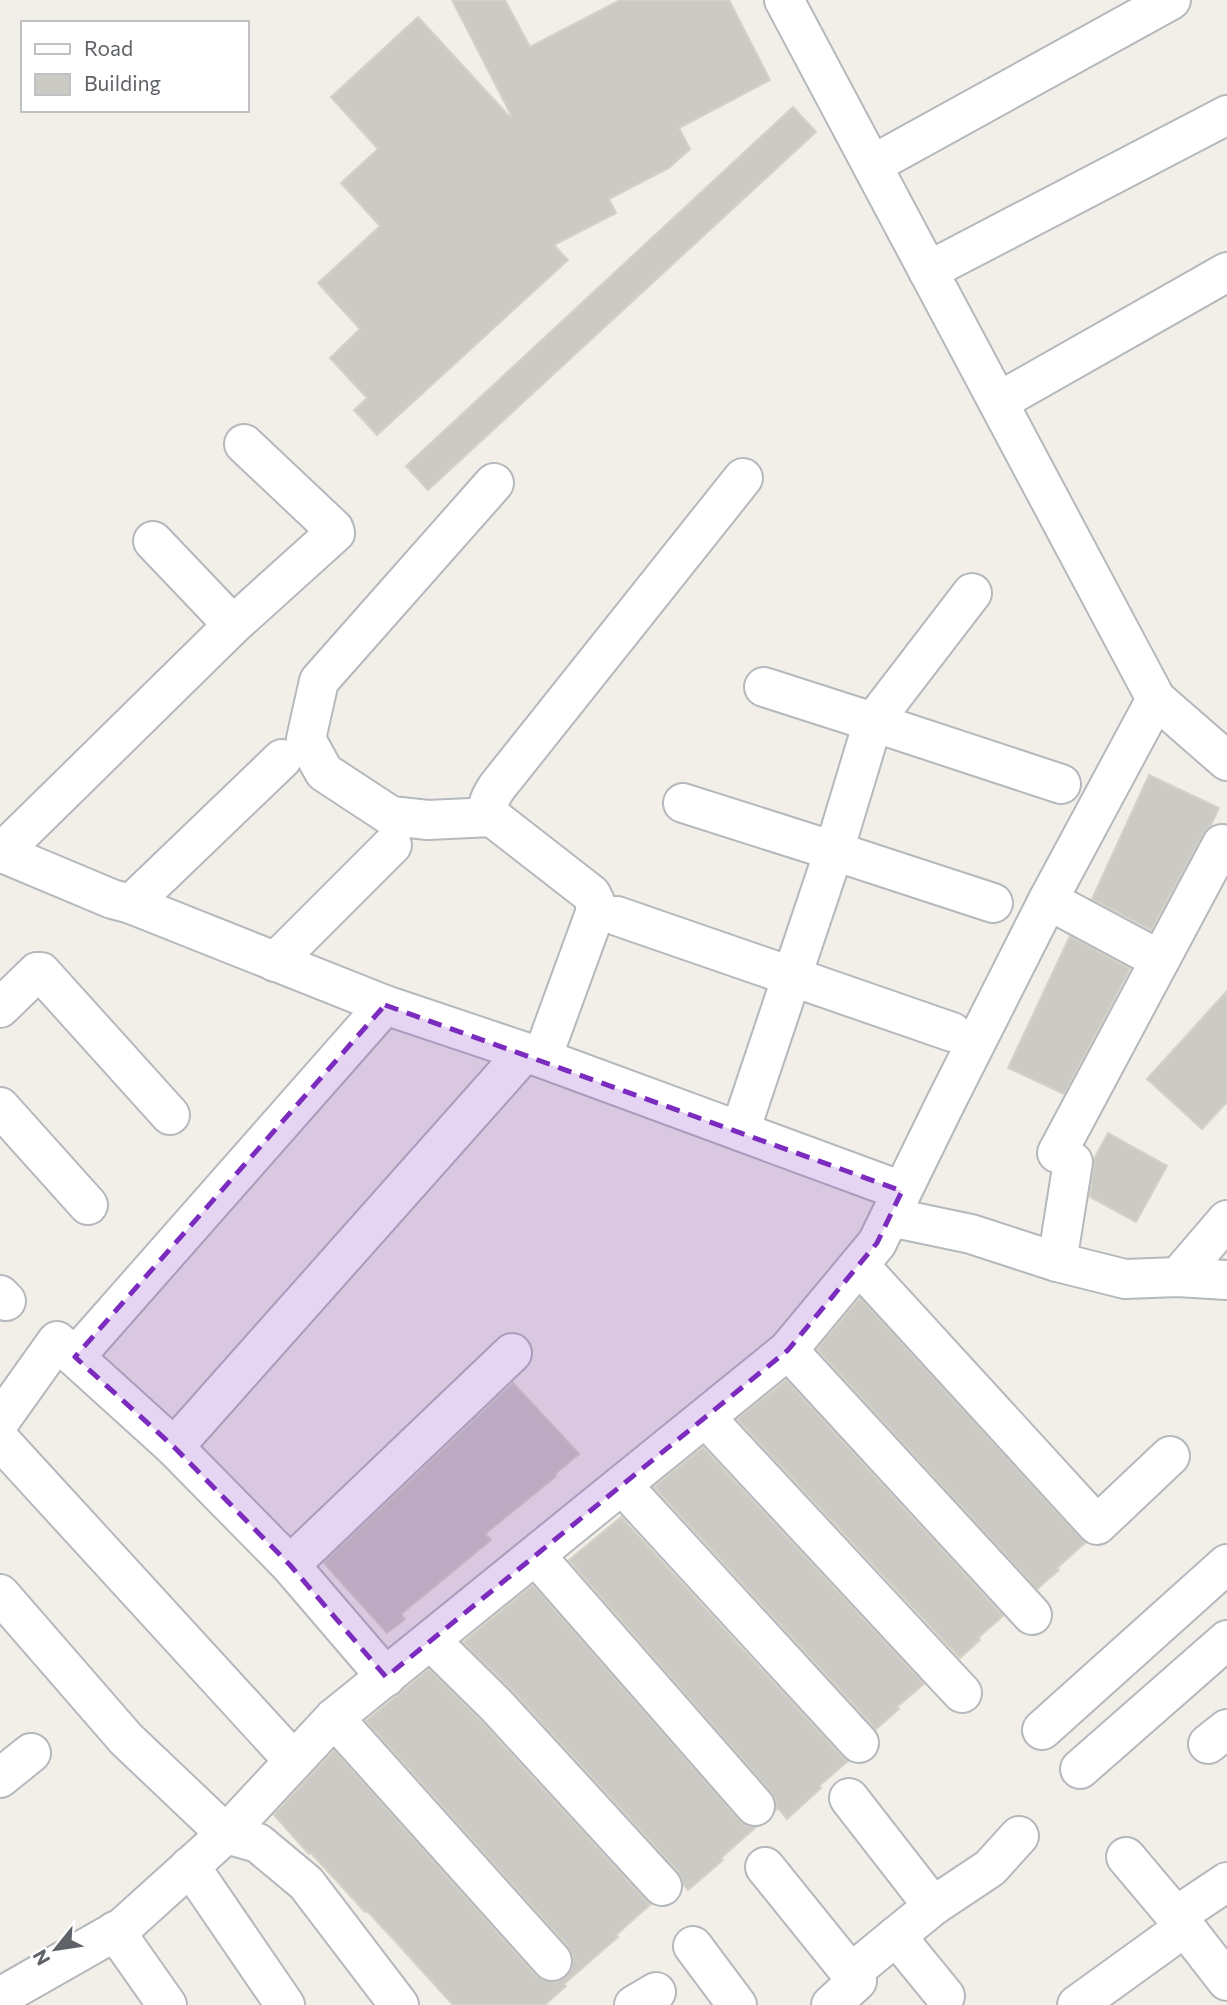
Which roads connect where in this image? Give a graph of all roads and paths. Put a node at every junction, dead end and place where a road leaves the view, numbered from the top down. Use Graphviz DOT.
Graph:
graph roads {
  1 [pos="784,0"];
  2 [pos="1171,0"];
  3 [pos="1227,115"];
  4 [pos="872,165"];
  5 [pos="928,271"];
  6 [pos="1227,272"];
  7 [pos="998,402"];
  8 [pos="244,444"];
  9 [pos="743,478"];
  10 [pos="494,483"];
  11 [pos="152,541"];
  12 [pos="972,593"];
  13 [pos="233,625"];
  14 [pos="764,687"];
  15 [pos="1156,699"];
  16 [pos="873,722"];
  17 [pos="282,759"];
  18 [pos="1227,761"];
  19 [pos="1061,784"];
  20 [pos="684,803"];
  21 [pos="492,817"];
  22 [pos="1222,844"];
  23 [pos="392,845"];
  24 [pos="834,851"];
  25 [pos="0,853"];
  26 [pos="1048,900"];
  27 [pos="993,903"];
  28 [pos="131,904"];
  29 [pos="617,916"];
  30 [pos="1160,960"];
  31 [pos="275,961"];
  32 [pos="792,977"];
  33 [pos="385,1005"];
  34 [pos="0,1008"];
  35 [pos="952,1032"];
  36 [pos="533,1055"];
  37 [pos="0,1107"];
  38 [pos="170,1115"];
  39 [pos="740,1131"];
  40 [pos="896,1204"];
  41 [pos="88,1205"];
  42 [pos="1227,1220"];
  43 [pos="1056,1262"];
  44 [pos="859,1265"];
  45 [pos="1178,1277"];
  46 [pos="1227,1280"];
  47 [pos="788,1350"];
  48 [pos="512,1353"];
  49 [pos="75,1357"];
  50 [pos="706,1418"];
  51 [pos="0,1422"];
  52 [pos="0,1440"];
  53 [pos="174,1447"];
  54 [pos="1170,1456"];
  55 [pos="622,1485"];
  56 [pos="536,1556"];
  57 [pos="1227,1564"];
  58 [pos="290,1565"];
  59 [pos="0,1594"];
  60 [pos="1032,1615"];
  61 [pos="1227,1640"];
  62 [pos="431,1641"];
  63 [pos="386,1677"];
  64 [pos="962,1693"];
  65 [pos="334,1718"];
  66 [pos="1042,1730"];
  67 [pos="859,1743"];
  68 [pos="30,1753"];
  69 [pos="294,1760"];
  70 [pos="1080,1769"];
  71 [pos="0,1778"];
  72 [pos="849,1798"];
  73 [pos="755,1806"];
  74 [pos="226,1834"];
  75 [pos="1019,1836"];
  76 [pos="1126,1857"];
  77 [pos="190,1866"];
  78 [pos="765,1867"];
  79 [pos="1227,1882"];
  80 [pos="662,1886"];
  81 [pos="933,1906"];
  82 [pos="1181,1921"];
  83 [pos="115,1931"];
  84 [pos="896,1936"];
  85 [pos="693,1946"];
  86 [pos="552,1961"];
  87 [pos="851,1973"];
  88 [pos="1227,1982"];
  89 [pos="23,1994"];
  90 [pos="945,1996"];
  91 [pos="1095,2000"];
  92 [pos="167,2005"];
  93 [pos="285,2005"];
  94 [pos="399,2005"];
  95 [pos="737,2005"];
  96 [pos="831,2005"];
  1 -- 4 [label="street"];
  2 -- 4 [label="street"];
  3 -- 5 [label="street"];
  4 -- 5 [label="street"];
  5 -- 7 [label="street"];
  6 -- 7 [label="street"];
  7 -- 15 [label="street"];
  8 -- 13 [label="street"];
  9 -- 21 [label="street"];
  10 -- 21 [label="street"];
  11 -- 13 [label="street"];
  12 -- 16 [label="street"];
  13 -- 25 [label="street"];
  14 -- 16 [label="street"];
  15 -- 18 [label="street"];
  15 -- 26 [label="street"];
  16 -- 19 [label="street"];
  16 -- 24 [label="street"];
  17 -- 28 [label="street"];
  20 -- 24 [label="street"];
  21 -- 36 [label="street"];
  22 -- 30 [label="street"];
  23 -- 31 [label="street"];
  24 -- 27 [label="street"];
  24 -- 32 [label="street"];
  25 -- 28 [label="street"];
  26 -- 30 [label="street"];
  26 -- 40 [label="street"];
  28 -- 31 [label="street"];
  29 -- 32 [label="street"];
  30 -- 43 [label="street"];
  31 -- 33 [label="street"];
  32 -- 35 [label="street"];
  32 -- 39 [label="street"];
  33 -- 36 [label="street"];
  33 -- 49 [label="street"];
  34 -- 38 [label="street"];
  36 -- 39 [label="street"];
  36 -- 53 [label="street"];
  37 -- 41 [label="street"];
  39 -- 40 [label="street"];
  40 -- 43 [label="street"];
  40 -- 44 [label="street"];
  42 -- 45 [label="street"];
  43 -- 45 [label="street"];
  44 -- 47 [label="street"];
  44 -- 54 [label="street"];
  45 -- 46 [label="street"];
  47 -- 50 [label="street"];
  47 -- 60 [label="street"];
  48 -- 58 [label="street"];
  49 -- 51 [label="street"];
  49 -- 53 [label="street"];
  50 -- 55 [label="street"];
  50 -- 64 [label="street"];
  52 -- 69 [label="street"];
  53 -- 58 [label="street"];
  55 -- 56 [label="street"];
  55 -- 67 [label="street"];
  56 -- 62 [label="street"];
  56 -- 73 [label="street"];
  57 -- 66 [label="street"];
  58 -- 63 [label="street"];
  59 -- 74 [label="street"];
  61 -- 70 [label="street"];
  62 -- 63 [label="street"];
  62 -- 80 [label="street"];
  63 -- 65 [label="street"];
  65 -- 69 [label="street"];
  65 -- 86 [label="street"];
  68 -- 71 [label="street"];
  69 -- 74 [label="street"];
  72 -- 81 [label="street"];
  74 -- 77 [label="street"];
  74 -- 94 [label="street"];
  75 -- 81 [label="street"];
  76 -- 82 [label="street"];
  77 -- 83 [label="street"];
  77 -- 93 [label="street"];
  78 -- 87 [label="street"];
  79 -- 82 [label="street"];
  81 -- 84 [label="street"];
  82 -- 88 [label="street"];
  82 -- 91 [label="street"];
  83 -- 89 [label="street"];
  83 -- 92 [label="street"];
  84 -- 87 [label="street"];
  84 -- 90 [label="street"];
  85 -- 95 [label="street"];
  87 -- 96 [label="street"];
}
